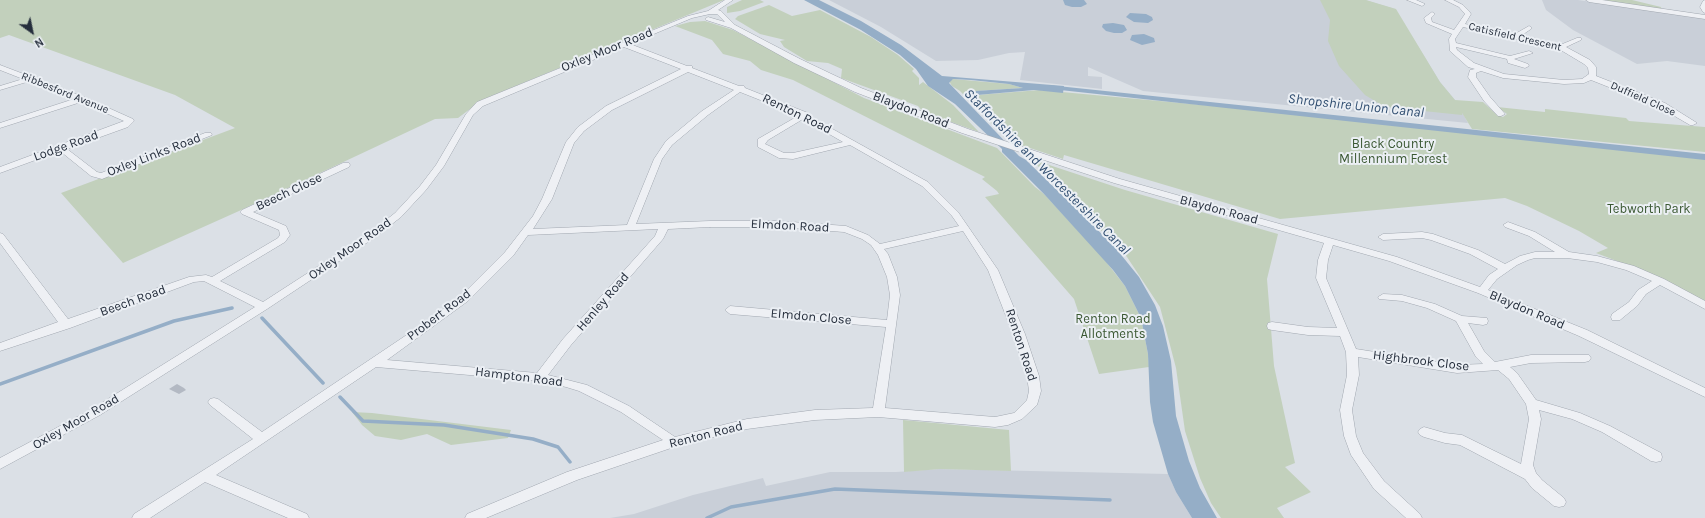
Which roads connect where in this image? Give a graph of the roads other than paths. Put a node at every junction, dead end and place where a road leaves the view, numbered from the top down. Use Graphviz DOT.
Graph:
graph roads {
  1 [pos="729,0"];
  2 [pos="1448,0"];
  3 [pos="1589,0"];
  4 [pos="1410,2"];
  5 [pos="1705,2"];
  6 [pos="1422,4"];
  7 [pos="1705,11"];
  8 [pos="722,14"];
  9 [pos="706,16"];
  10 [pos="1433,16"];
  11 [pos="1705,17"];
  12 [pos="1462,25"];
  13 [pos="733,27"];
  14 [pos="1529,28"];
  15 [pos="1456,33"];
  16 [pos="1516,36"];
  17 [pos="1579,39"];
  18 [pos="623,44"];
  19 [pos="1452,44"];
  20 [pos="1561,48"];
  21 [pos="1529,53"];
  22 [pos="1510,58"];
  23 [pos="1525,66"];
  24 [pos="0,67"];
  25 [pos="689,68"];
  26 [pos="1480,69"];
  27 [pos="1591,77"];
  28 [pos="30,79"];
  29 [pos="0,88"];
  30 [pos="741,88"];
  31 [pos="81,99"];
  32 [pos="1501,114"];
  33 [pos="805,116"];
  34 [pos="129,119"];
  35 [pos="1693,123"];
  36 [pos="0,126"];
  37 [pos="208,135"];
  38 [pos="852,142"];
  39 [pos="62,148"];
  40 [pos="346,165"];
  41 [pos="0,170"];
  42 [pos="1508,225"];
  43 [pos="664,226"];
  44 [pos="630,228"];
  45 [pos="965,228"];
  46 [pos="527,232"];
  47 [pos="0,236"];
  48 [pos="1383,237"];
  49 [pos="1330,240"];
  50 [pos="878,247"];
  51 [pos="1567,255"];
  52 [pos="1504,268"];
  53 [pos="212,281"];
  54 [pos="1660,281"];
  55 [pos="1482,291"];
  56 [pos="1383,297"];
  57 [pos="1705,306"];
  58 [pos="263,308"];
  59 [pos="730,310"];
  60 [pos="1616,317"];
  61 [pos="1460,319"];
  62 [pos="1484,321"];
  63 [pos="892,324"];
  64 [pos="66,325"];
  65 [pos="1272,326"];
  66 [pos="1342,332"];
  67 [pos="0,347"];
  68 [pos="1352,352"];
  69 [pos="1585,358"];
  70 [pos="374,363"];
  71 [pos="1496,366"];
  72 [pos="540,377"];
  73 [pos="1705,393"];
  74 [pos="214,402"];
  75 [pos="1532,403"];
  76 [pos="878,412"];
  77 [pos="1424,432"];
  78 [pos="262,439"];
  79 [pos="673,442"];
  80 [pos="1656,457"];
  81 [pos="0,464"];
  82 [pos="1530,475"];
  83 [pos="205,476"];
  84 [pos="1559,502"];
  85 [pos="1409,517"];
  86 [pos="139,518"];
  87 [pos="302,518"];
  88 [pos="472,518"];
  1 -- 8 [label="street, Oxley Moor Road"];
  1 -- 9 [label="street, Oxley Moor Road"];
  2 -- 12 [label="street, Catisfield Crescent"];
  3 -- 11 [label="street"];
  4 -- 6 [label="street"];
  5 -- 7 [label="street"];
  8 -- 9 [label="street"];
  8 -- 13 [label="street, Blaydon Road"];
  9 -- 13 [label="street, Blaydon Road"];
  9 -- 18 [label="street, Oxley Moor Road"];
  10 -- 15 [label="street"];
  12 -- 15 [label="street, Catisfield Crescent"];
  12 -- 16 [label="street, Catisfield Crescent"];
  13 -- 49 [label="street, Blaydon Road"];
  14 -- 16 [label="street"];
  15 -- 19 [label="street, Catisfield Crescent"];
  16 -- 20 [label="street, Catisfield Crescent"];
  17 -- 20 [label="street"];
  18 -- 25 [label="street, Renton Road"];
  18 -- 58 [label="street, Oxley Moor Road"];
  19 -- 22 [label="street"];
  19 -- 26 [label="street, Catisfield Crescent"];
  20 -- 27 [label="street, Catisfield Crescent"];
  21 -- 22 [label="street"];
  22 -- 23 [label="street"];
  24 -- 28 [label="street, Ribbesford Avenue"];
  25 -- 30 [label="street, Renton Road"];
  25 -- 46 [label="street, Probert Road"];
  26 -- 27 [label="street, Catisfield Crescent"];
  26 -- 32 [label="street"];
  27 -- 35 [label="street, Duffield Close"];
  28 -- 29 [label="street"];
  28 -- 31 [label="street, Ribbesford Avenue"];
  30 -- 33 [label="street, Renton Road"];
  30 -- 44 [label="street"];
  31 -- 34 [label="street, Ribbesford Avenue"];
  31 -- 36 [label="street"];
  33 -- 38 [label="street, Renton Road"];
  33 -- 38 [label="street"];
  34 -- 39 [label="street, Lodge Road"];
  37 -- 39 [label="street, Oxley Links Road"];
  38 -- 45 [label="street, Renton Road"];
  39 -- 41 [label="street, Lodge Road"];
  40 -- 53 [label="street, Beech Close"];
  42 -- 51 [label="street"];
  43 -- 44 [label="street, Elmdon Road"];
  43 -- 50 [label="street, Elmdon Road"];
  43 -- 72 [label="street, Henley Road"];
  44 -- 46 [label="street, Elmdon Road"];
  45 -- 50 [label="street"];
  45 -- 76 [label="street, Renton Road"];
  46 -- 70 [label="street, Probert Road"];
  47 -- 64 [label="street"];
  48 -- 52 [label="street"];
  49 -- 55 [label="street, Blaydon Road"];
  49 -- 66 [label="street"];
  50 -- 63 [label="street, Elmdon Road"];
  51 -- 52 [label="street"];
  51 -- 54 [label="street"];
  52 -- 55 [label="street"];
  53 -- 58 [label="street, Beech Road"];
  53 -- 64 [label="street, Beech Road"];
  54 -- 57 [label="street"];
  54 -- 60 [label="street"];
  55 -- 73 [label="street, Blaydon Road"];
  56 -- 61 [label="street"];
  58 -- 81 [label="street, Oxley Moor Road"];
  59 -- 63 [label="street, Elmdon Close"];
  61 -- 62 [label="street"];
  61 -- 71 [label="street"];
  63 -- 76 [label="street, Elmdon Road"];
  64 -- 67 [label="street, Beech Road"];
  65 -- 66 [label="street"];
  66 -- 68 [label="street"];
  68 -- 71 [label="street, Highbrook Close"];
  68 -- 85 [label="street"];
  69 -- 71 [label="street, Highbrook Close"];
  70 -- 72 [label="street, Hampton Road"];
  70 -- 78 [label="street, Probert Road"];
  71 -- 75 [label="street"];
  72 -- 79 [label="street, Hampton Road"];
  74 -- 78 [label="street"];
  75 -- 80 [label="street"];
  75 -- 82 [label="street"];
  76 -- 79 [label="street, Renton Road"];
  77 -- 82 [label="street"];
  78 -- 83 [label="street, Probert Road"];
  79 -- 88 [label="street, Renton Road"];
  82 -- 84 [label="street"];
  83 -- 86 [label="street, Probert Road"];
  83 -- 87 [label="street"];
}
